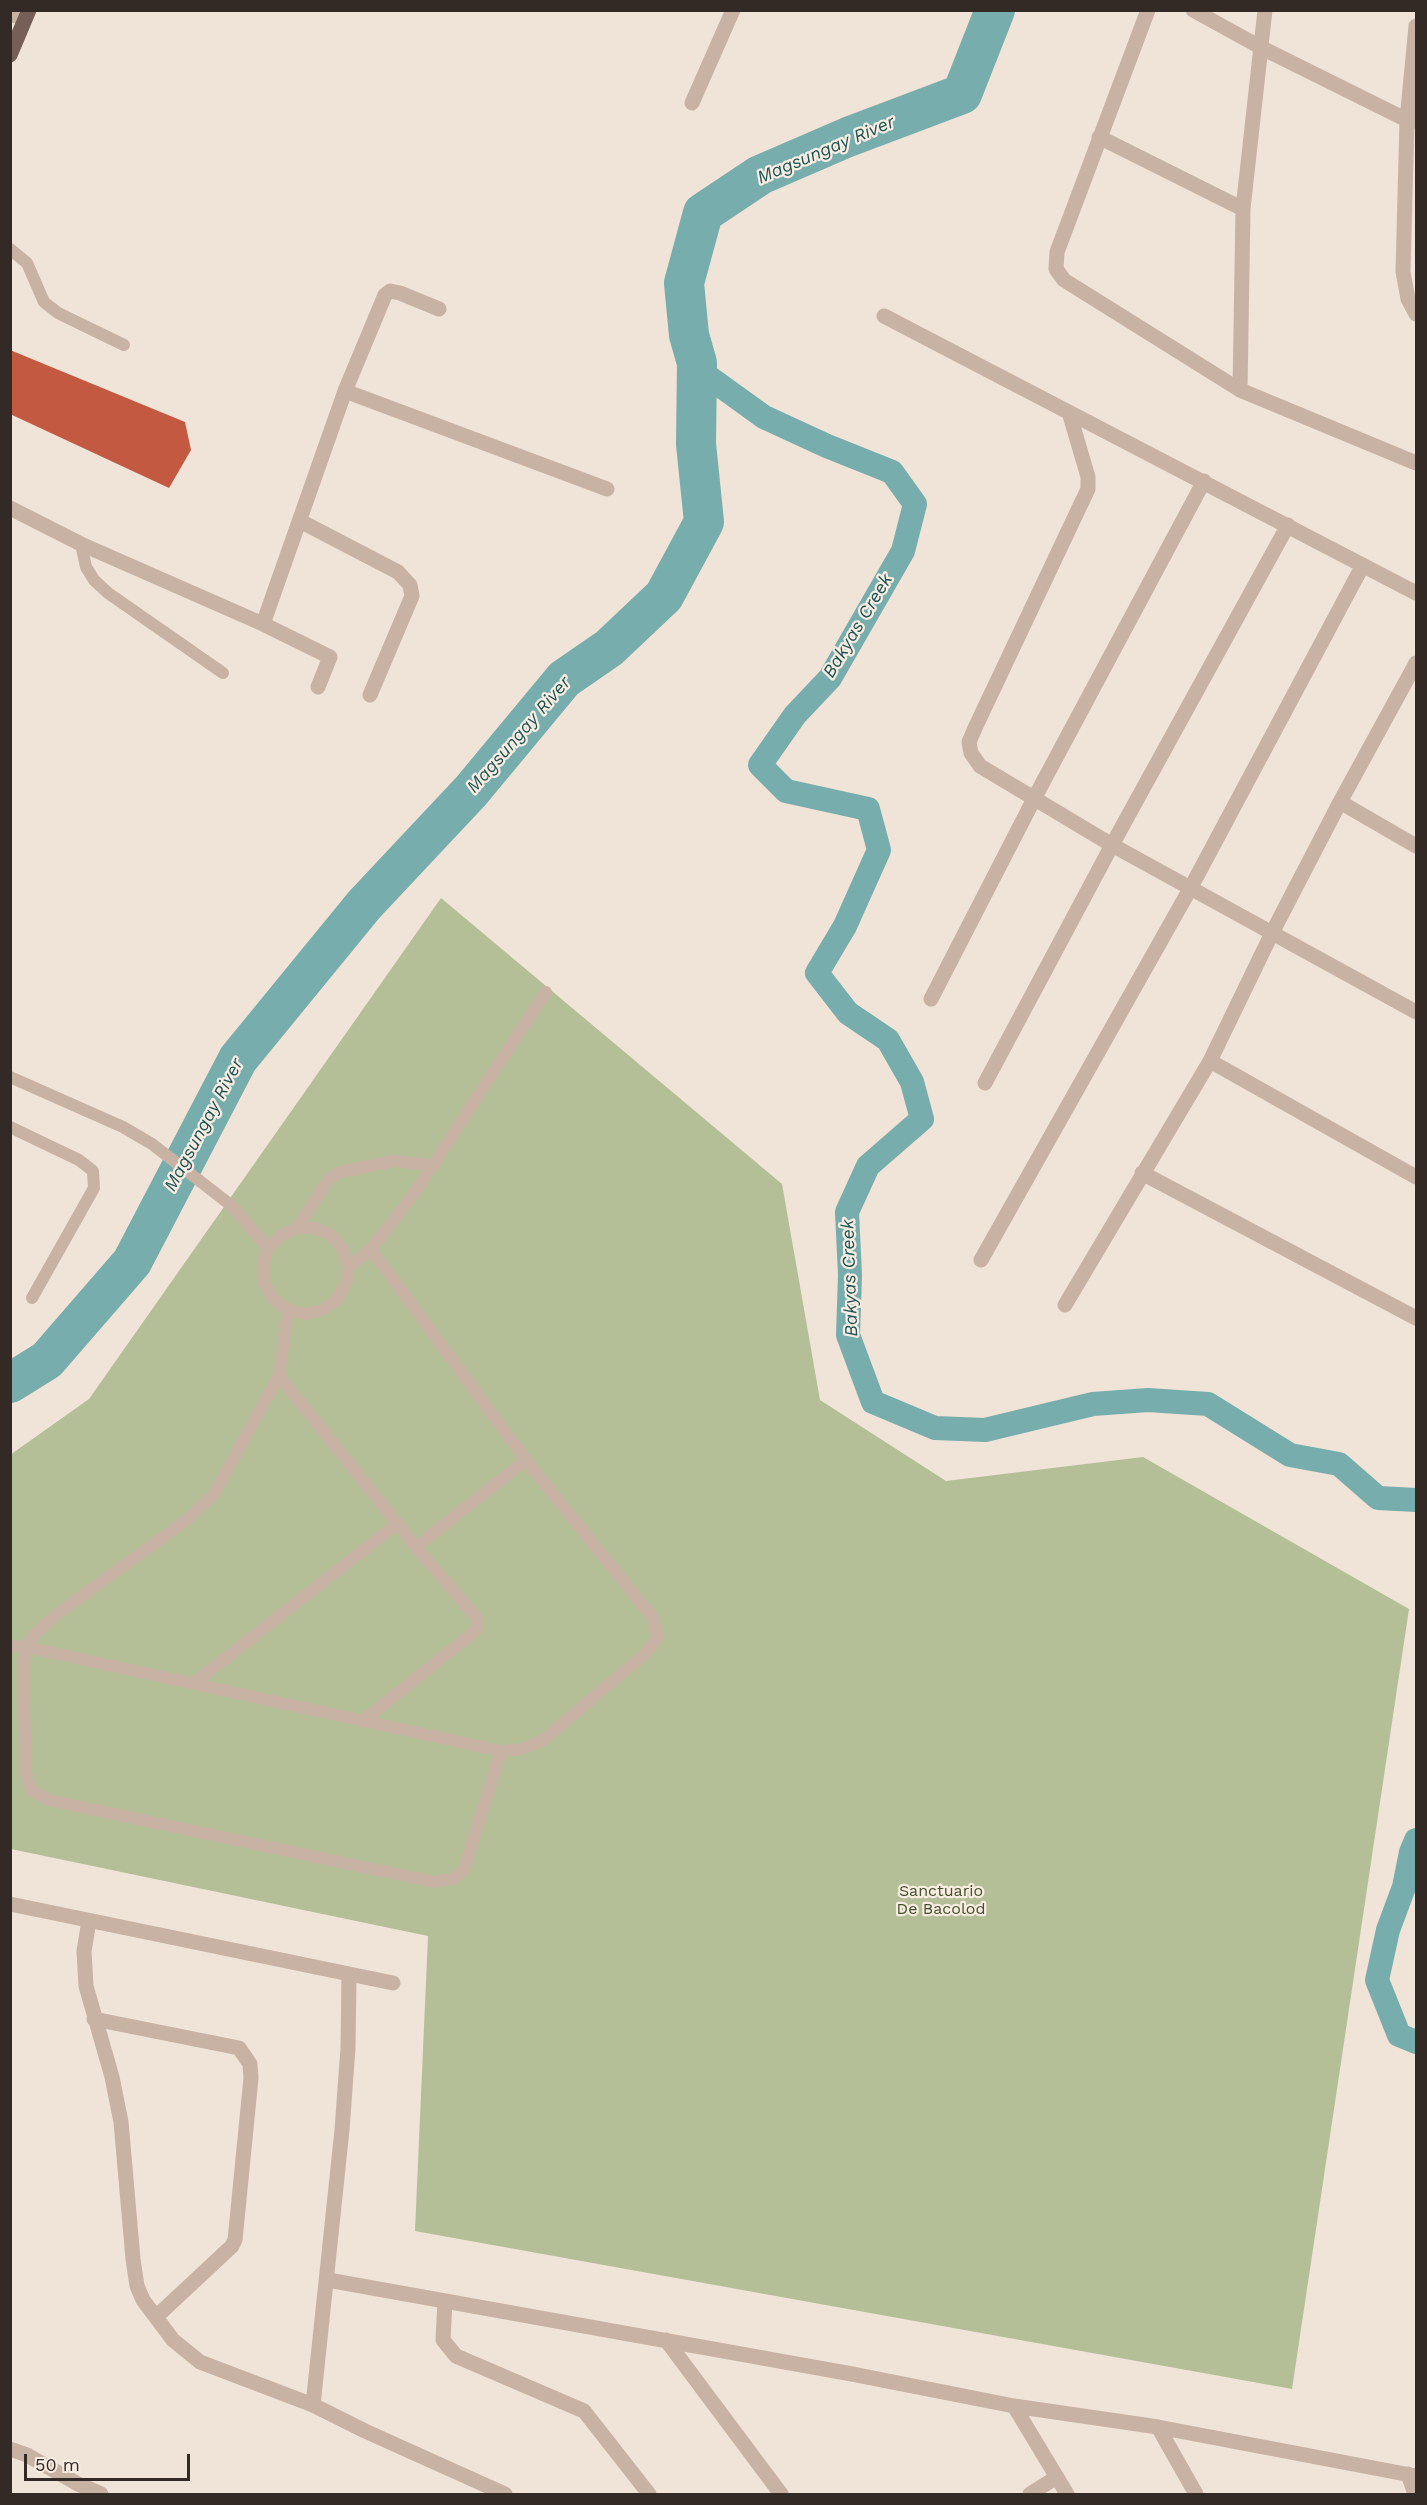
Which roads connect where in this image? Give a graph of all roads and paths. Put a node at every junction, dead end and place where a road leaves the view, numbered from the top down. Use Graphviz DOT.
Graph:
graph roads {
  1 [pos="733,10"];
  2 [pos="1148,10"];
  3 [pos="1193,10"];
  4 [pos="1265,10"];
  5 [pos="21,15"];
  6 [pos="1416,26"];
  7 [pos="1262,48"];
  8 [pos="10,55"];
  9 [pos="692,103"];
  10 [pos="1412,121"];
  11 [pos="1099,137"];
  12 [pos="1244,209"];
  13 [pos="10,249"];
  14 [pos="439,309"];
  15 [pos="1416,314"];
  16 [pos="884,316"];
  17 [pos="124,345"];
  18 [pos="1240,390"];
  19 [pos="345,391"];
  20 [pos="1069,412"];
  21 [pos="1416,463"];
  22 [pos="1204,481"];
  23 [pos="607,489"];
  24 [pos="10,508"];
  25 [pos="300,521"];
  26 [pos="1288,525"];
  27 [pos="81,544"];
  28 [pos="1363,565"];
  29 [pos="1416,593"];
  30 [pos="263,624"];
  31 [pos="1416,663"];
  32 [pos="223,674"];
  33 [pos="318,687"];
  34 [pos="370,695"];
  35 [pos="1035,797"];
  36 [pos="1340,802"];
  37 [pos="1112,845"];
  38 [pos="1416,846"];
  39 [pos="1190,889"];
  40 [pos="1272,933"];
  41 [pos="546,992"];
  42 [pos="931,999"];
  43 [pos="1416,1012"];
  44 [pos="1210,1061"];
  45 [pos="10,1077"];
  46 [pos="986,1083"];
  47 [pos="10,1127"];
  48 [pos="434,1165"];
  49 [pos="1142,1173"];
  50 [pos="1416,1177"];
  51 [pos="297,1228"];
  52 [pos="268,1248"];
  53 [pos="371,1249"];
  54 [pos="981,1260"];
  55 [pos="349,1267"];
  56 [pos="32,1298"];
  57 [pos="1065,1305"];
  58 [pos="288,1310"];
  59 [pos="1416,1318"];
  60 [pos="279,1376"];
  61 [pos="526,1460"];
  62 [pos="398,1523"];
  63 [pos="416,1547"];
  64 [pos="10,1646"];
  65 [pos="26,1647"];
  66 [pos="194,1683"];
  67 [pos="364,1720"];
  68 [pos="501,1751"];
  69 [pos="10,1904"];
  70 [pos="89,1921"];
  71 [pos="350,1975"];
  72 [pos="393,1983"];
  73 [pos="94,2019"];
  74 [pos="328,2280"];
  75 [pos="445,2301"];
  76 [pos="156,2317"];
  77 [pos="666,2340"];
  78 [pos="313,2405"];
  79 [pos="1014,2406"];
  80 [pos="1158,2427"];
  81 [pos="10,2449"];
  82 [pos="1412,2475"];
  83 [pos="1057,2477"];
  84 [pos="101,2494"];
  85 [pos="505,2494"];
  86 [pos="649,2494"];
  87 [pos="781,2494"];
  88 [pos="1030,2494"];
  89 [pos="1067,2494"];
  90 [pos="1196,2494"];
  91 [pos="1415,2494"];
  1 -- 9 [label="street"];
  2 -- 11 [label="street"];
  3 -- 7 [label="street"];
  4 -- 7 [label="street"];
  5 -- 8 [label="main road"];
  6 -- 10 [label="street"];
  7 -- 10 [label="street"];
  7 -- 12 [label="street"];
  10 -- 15 [label="street"];
  11 -- 12 [label="street"];
  11 -- 18 [label="street"];
  12 -- 18 [label="street"];
  13 -- 17 [label="lane"];
  14 -- 19 [label="street"];
  16 -- 20 [label="street"];
  18 -- 21 [label="street"];
  19 -- 23 [label="street"];
  19 -- 25 [label="street"];
  20 -- 22 [label="street"];
  20 -- 35 [label="street"];
  22 -- 26 [label="street"];
  22 -- 35 [label="street"];
  24 -- 27 [label="street"];
  25 -- 30 [label="street"];
  25 -- 34 [label="street"];
  26 -- 28 [label="street"];
  26 -- 37 [label="street"];
  27 -- 30 [label="street"];
  27 -- 32 [label="lane"];
  28 -- 29 [label="street"];
  28 -- 39 [label="street"];
  30 -- 33 [label="street"];
  31 -- 36 [label="street"];
  35 -- 37 [label="street"];
  35 -- 42 [label="street"];
  36 -- 38 [label="street"];
  36 -- 40 [label="street"];
  37 -- 39 [label="street"];
  37 -- 46 [label="street"];
  39 -- 40 [label="street"];
  39 -- 54 [label="street"];
  40 -- 43 [label="street"];
  40 -- 44 [label="street"];
  41 -- 48 [label="lane"];
  44 -- 49 [label="street"];
  44 -- 50 [label="street"];
  45 -- 52 [label="lane"];
  47 -- 56 [label="lane"];
  48 -- 51 [label="lane"];
  48 -- 53 [label="lane"];
  49 -- 57 [label="street"];
  49 -- 59 [label="street"];
  51 -- 52 [label="lane"];
  51 -- 55 [label="lane"];
  52 -- 58 [label="lane"];
  53 -- 55 [label="lane"];
  53 -- 61 [label="lane"];
  55 -- 58 [label="lane"];
  58 -- 60 [label="lane"];
  60 -- 62 [label="lane"];
  60 -- 65 [label="lane"];
  61 -- 63 [label="lane"];
  61 -- 68 [label="lane"];
  62 -- 63 [label="lane"];
  62 -- 66 [label="lane"];
  63 -- 67 [label="lane"];
  64 -- 65 [label="lane"];
  65 -- 66 [label="lane"];
  65 -- 68 [label="lane"];
  66 -- 67 [label="lane"];
  67 -- 68 [label="lane"];
  69 -- 70 [label="street"];
  70 -- 71 [label="street"];
  70 -- 73 [label="street"];
  71 -- 72 [label="street"];
  71 -- 74 [label="street"];
  73 -- 76 [label="street"];
  73 -- 76 [label="street"];
  74 -- 75 [label="street"];
  74 -- 78 [label="street"];
  75 -- 77 [label="street"];
  75 -- 86 [label="street"];
  76 -- 78 [label="street"];
  77 -- 79 [label="street"];
  77 -- 87 [label="street"];
  78 -- 85 [label="street"];
  79 -- 80 [label="street"];
  79 -- 83 [label="street"];
  80 -- 82 [label="street"];
  80 -- 90 [label="street"];
  81 -- 84 [label="street"];
  82 -- 91 [label="street"];
  83 -- 88 [label="street"];
  83 -- 89 [label="street"];
}
